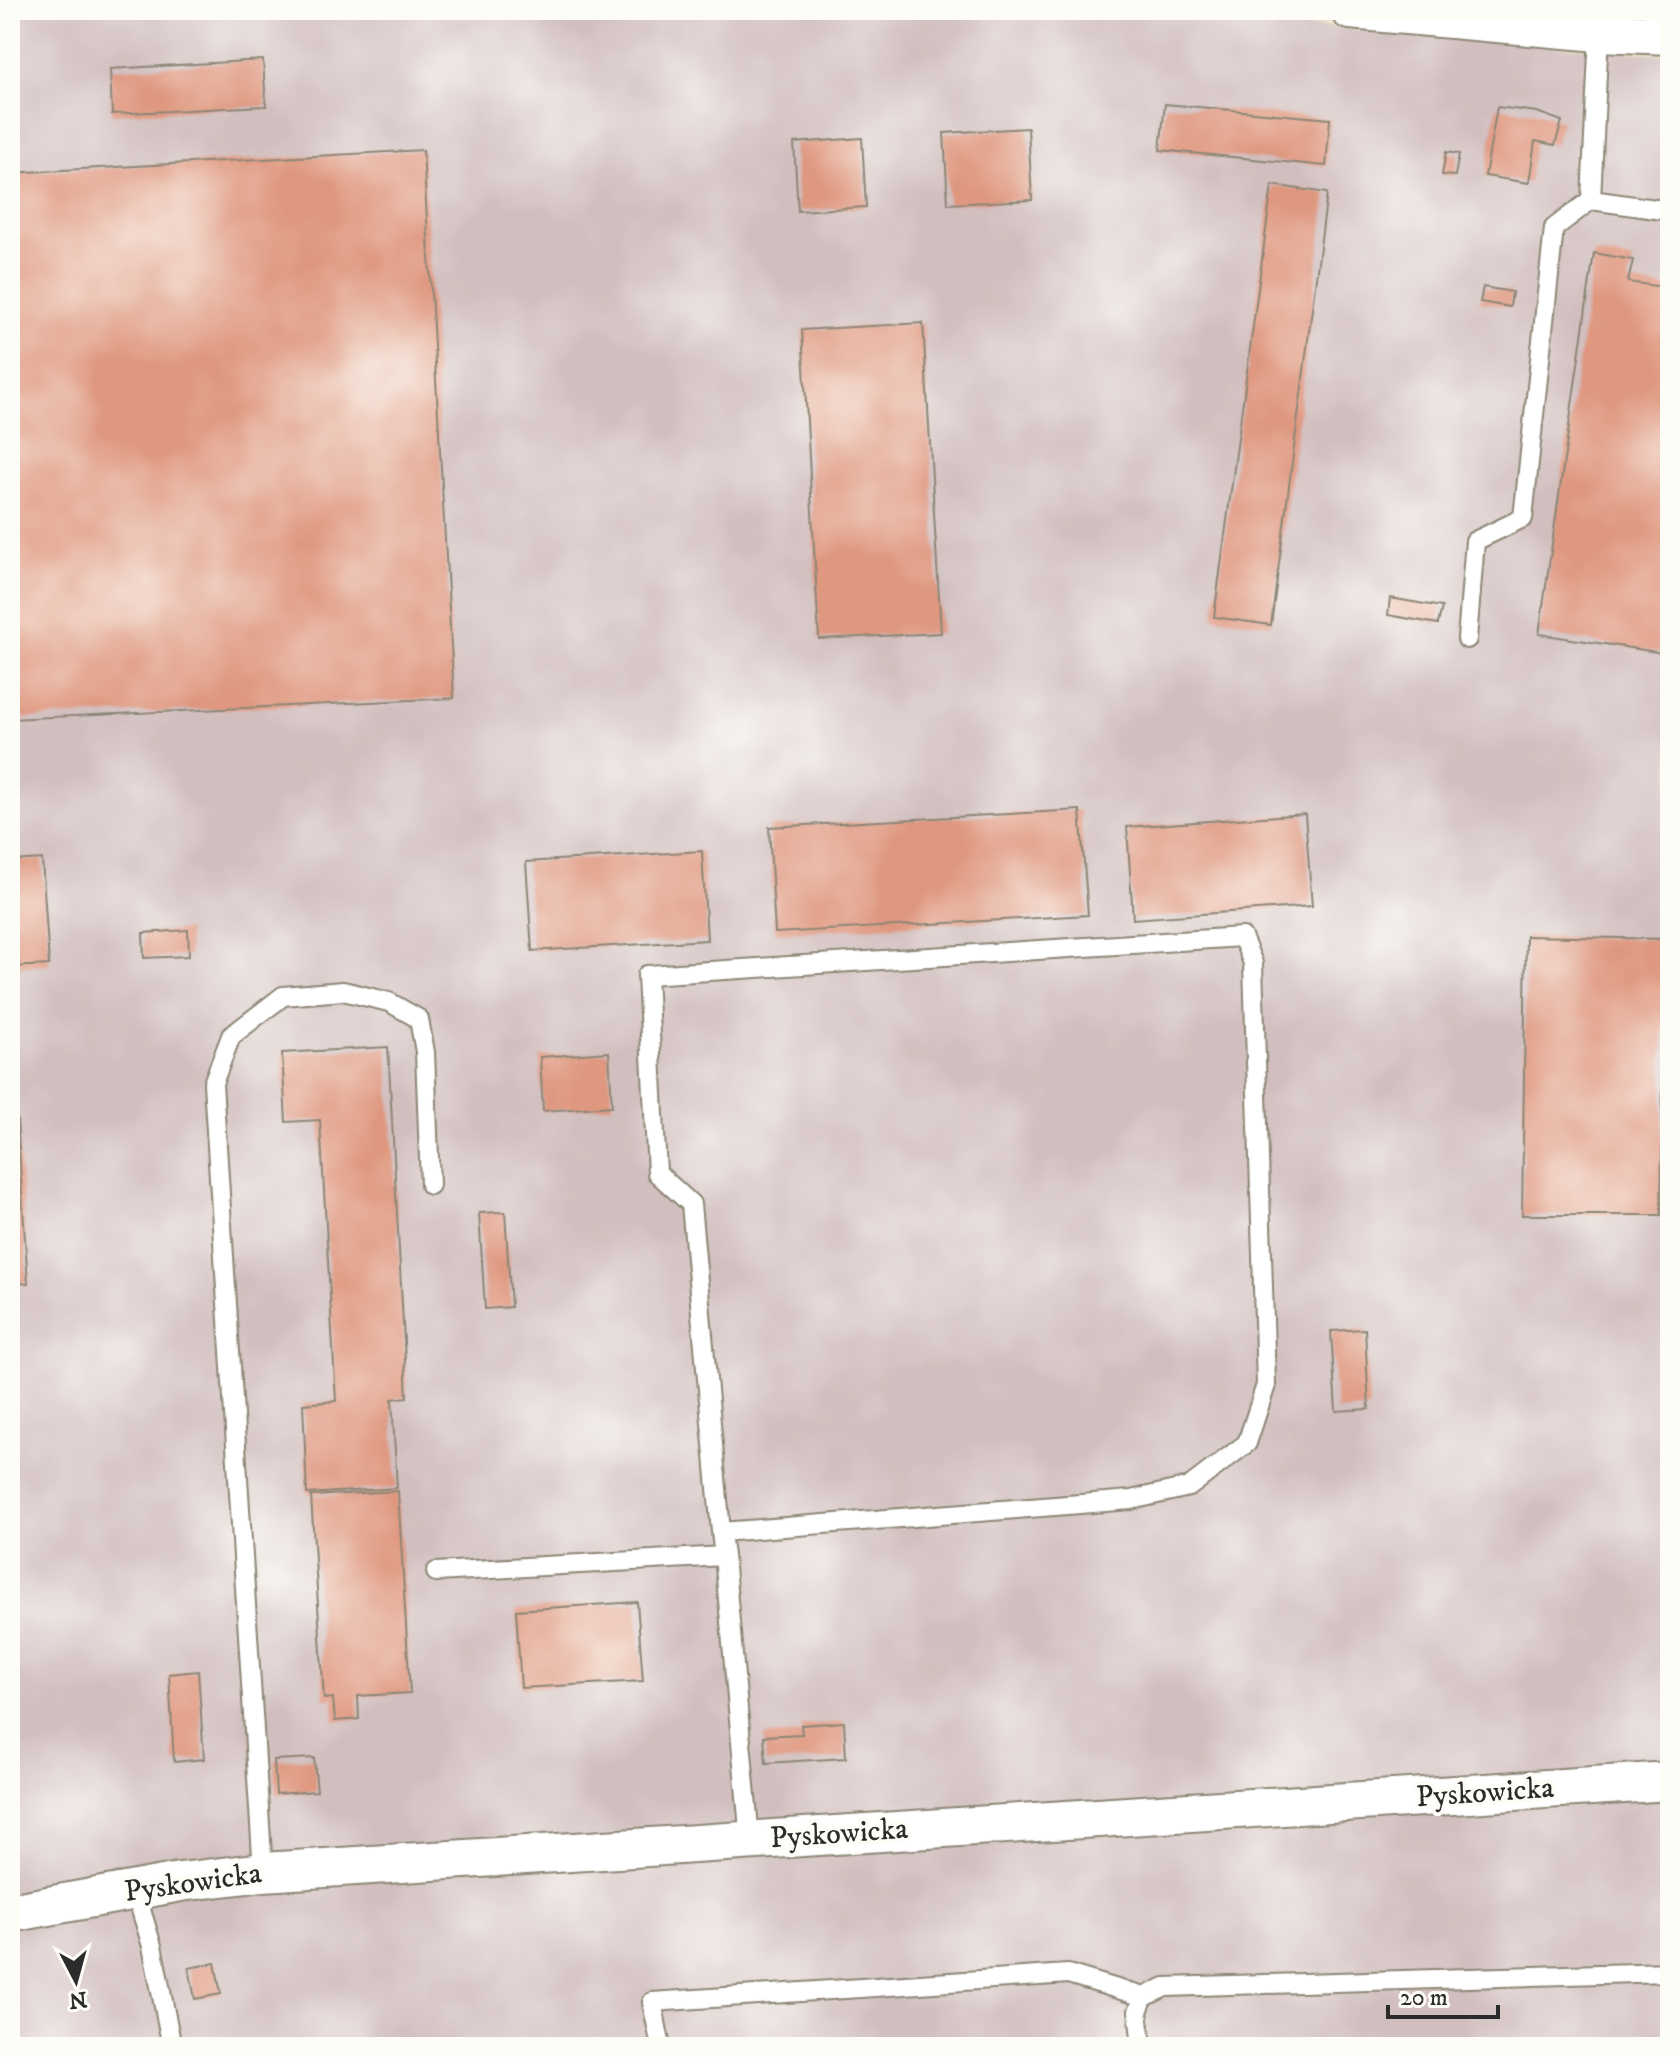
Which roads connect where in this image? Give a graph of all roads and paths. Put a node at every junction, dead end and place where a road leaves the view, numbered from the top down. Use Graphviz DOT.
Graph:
graph roads {
  1 [pos="1350,10"];
  2 [pos="1599,32"];
  3 [pos="1670,35"];
  4 [pos="1591,200"];
  5 [pos="1670,211"];
  6 [pos="1467,639"];
  7 [pos="430,1185"];
  8 [pos="721,1532"];
  9 [pos="724,1556"];
  10 [pos="436,1572"];
  11 [pos="1670,1781"];
  12 [pos="750,1840"];
  13 [pos="263,1872"];
  14 [pos="135,1890"];
  15 [pos="10,1913"];
  16 [pos="1670,1972"];
  17 [pos="1144,1997"];
  18 [pos="172,2047"];
  19 [pos="661,2047"];
  20 [pos="1142,2047"];
  1 -- 2 [label="street"];
  2 -- 3 [label="street"];
  2 -- 4 [label="lane"];
  4 -- 5 [label="lane"];
  4 -- 6 [label="lane"];
  7 -- 13 [label="lane"];
  8 -- 8 [label="lane"];
  8 -- 9 [label="lane"];
  9 -- 10 [label="lane"];
  9 -- 12 [label="lane"];
  11 -- 12 [label="street, Pyskowicka"];
  12 -- 13 [label="street, Pyskowicka"];
  13 -- 14 [label="street, Pyskowicka"];
  14 -- 15 [label="street, Pyskowicka"];
  14 -- 18 [label="lane"];
  16 -- 17 [label="lane"];
  17 -- 19 [label="lane"];
  17 -- 20 [label="lane"];
}
